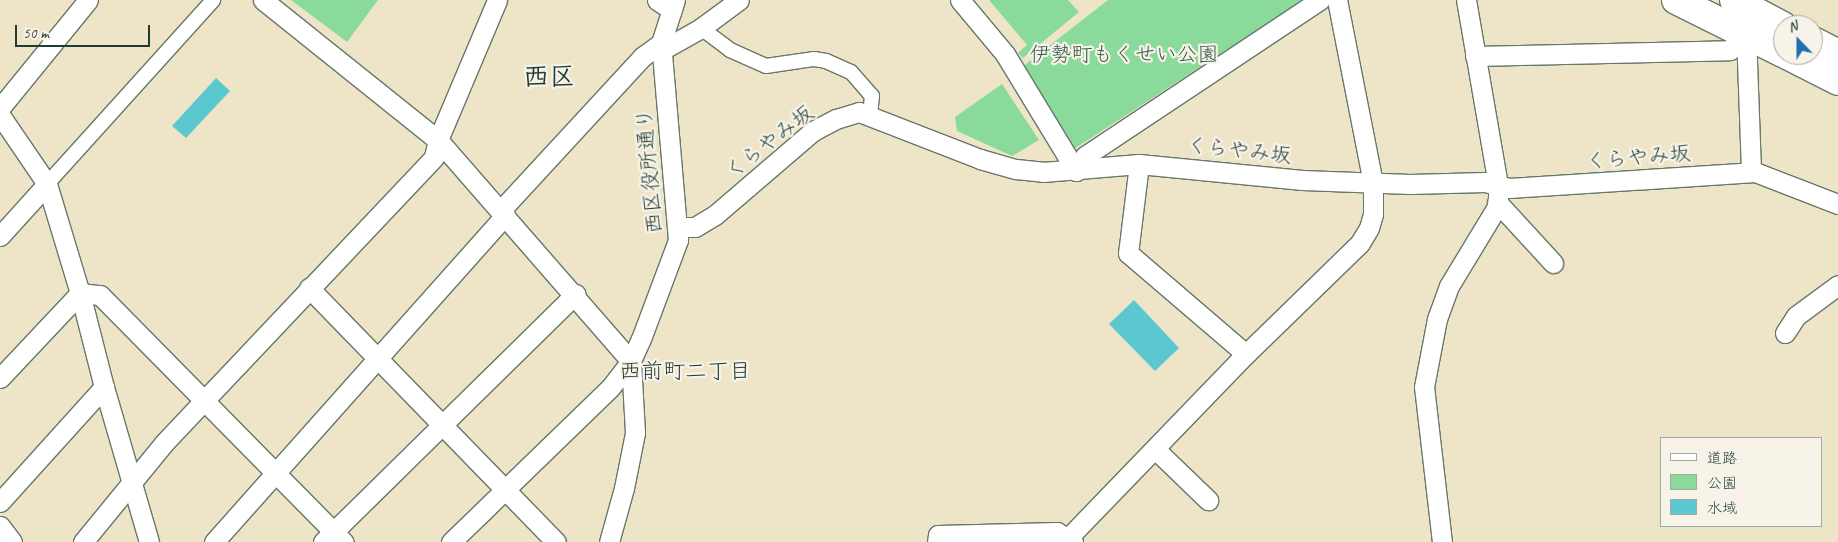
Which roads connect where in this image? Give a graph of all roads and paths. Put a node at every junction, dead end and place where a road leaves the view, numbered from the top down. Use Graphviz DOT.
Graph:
graph roads {
  1 [pos="88,0"];
  2 [pos="213,0"];
  3 [pos="263,0"];
  4 [pos="497,0"];
  5 [pos="739,0"];
  6 [pos="960,0"];
  7 [pos="1320,0"];
  8 [pos="1338,0"];
  9 [pos="1466,0"];
  10 [pos="1676,0"];
  11 [pos="668,3"];
  12 [pos="1746,15"];
  13 [pos="1773,23"];
  14 [pos="701,28"];
  15 [pos="1773,43"];
  16 [pos="661,46"];
  17 [pos="1823,46"];
  18 [pos="1838,54"];
  19 [pos="1475,56"];
  20 [pos="1808,65"];
  21 [pos="1838,80"];
  22 [pos="0,108"];
  23 [pos="0,115"];
  24 [pos="870,115"];
  25 [pos="438,140"];
  26 [pos="1139,164"];
  27 [pos="1076,171"];
  28 [pos="1751,172"];
  29 [pos="1373,183"];
  30 [pos="47,184"];
  31 [pos="1498,193"];
  32 [pos="1838,204"];
  33 [pos="503,212"];
  34 [pos="677,227"];
  35 [pos="0,236"];
  36 [pos="1554,263"];
  37 [pos="1838,285"];
  38 [pos="309,288"];
  39 [pos="80,293"];
  40 [pos="575,294"];
  41 [pos="1785,333"];
  42 [pos="1246,354"];
  43 [pos="378,358"];
  44 [pos="631,361"];
  45 [pos="0,378"];
  46 [pos="104,387"];
  47 [pos="205,400"];
  48 [pos="443,425"];
  49 [pos="1154,449"];
  50 [pos="277,474"];
  51 [pos="131,481"];
  52 [pos="505,490"];
  53 [pos="1208,500"];
  54 [pos="0,502"];
  55 [pos="0,526"];
  56 [pos="333,538"];
  57 [pos="1071,540"];
  58 [pos="552,541"];
  59 [pos="12,542"];
  60 [pos="82,542"];
  61 [pos="149,542"];
  62 [pos="214,542"];
  63 [pos="451,542"];
  64 [pos="609,542"];
  65 [pos="937,542"];
  66 [pos="1442,542"];
  1 -- 22 [label="street"];
  2 -- 30 [label="street"];
  3 -- 25 [label="street"];
  4 -- 25 [label="street"];
  5 -- 14 [label="street"];
  6 -- 27 [label="street"];
  7 -- 27 [label="street"];
  8 -- 29 [label="street"];
  9 -- 19 [label="street"];
  10 -- 12 [label="main road"];
  11 -- 16 [label="street, 西区役所通り"];
  12 -- 13 [label="main road"];
  12 -- 15 [label="main road"];
  12 -- 19 [label="street"];
  12 -- 28 [label="street"];
  14 -- 16 [label="street"];
  14 -- 24 [label="street"];
  16 -- 33 [label="street"];
  16 -- 34 [label="street, 西区役所通り"];
  17 -- 18 [label="main road"];
  19 -- 31 [label="street"];
  20 -- 21 [label="main road"];
  23 -- 30 [label="street"];
  24 -- 27 [label="street, くらやみ坂"];
  24 -- 34 [label="street, くらやみ坂"];
  25 -- 33 [label="street"];
  25 -- 38 [label="street"];
  26 -- 27 [label="street, くらやみ坂"];
  26 -- 29 [label="street, くらやみ坂"];
  26 -- 42 [label="street"];
  28 -- 31 [label="street, くらやみ坂"];
  28 -- 32 [label="street, くらやみ坂"];
  29 -- 31 [label="street, くらやみ坂"];
  29 -- 42 [label="street"];
  30 -- 35 [label="street"];
  30 -- 39 [label="street"];
  31 -- 36 [label="street"];
  31 -- 66 [label="street"];
  33 -- 40 [label="street"];
  33 -- 43 [label="street"];
  34 -- 44 [label="street, 西区役所通り"];
  37 -- 41 [label="street"];
  38 -- 43 [label="street"];
  38 -- 47 [label="street"];
  39 -- 45 [label="street"];
  39 -- 46 [label="street"];
  39 -- 47 [label="street"];
  40 -- 44 [label="street"];
  40 -- 48 [label="street"];
  42 -- 49 [label="street"];
  43 -- 48 [label="street"];
  43 -- 50 [label="street"];
  44 -- 52 [label="street"];
  44 -- 64 [label="street"];
  46 -- 51 [label="street"];
  46 -- 54 [label="street"];
  47 -- 50 [label="street"];
  47 -- 51 [label="street"];
  48 -- 52 [label="street"];
  48 -- 56 [label="street"];
  49 -- 53 [label="street"];
  49 -- 57 [label="street"];
  50 -- 56 [label="street"];
  50 -- 62 [label="street"];
  51 -- 60 [label="street"];
  51 -- 61 [label="street"];
  52 -- 58 [label="street"];
  52 -- 63 [label="street"];
  55 -- 59 [label="street"];
  57 -- 65 [label="street"];
}
